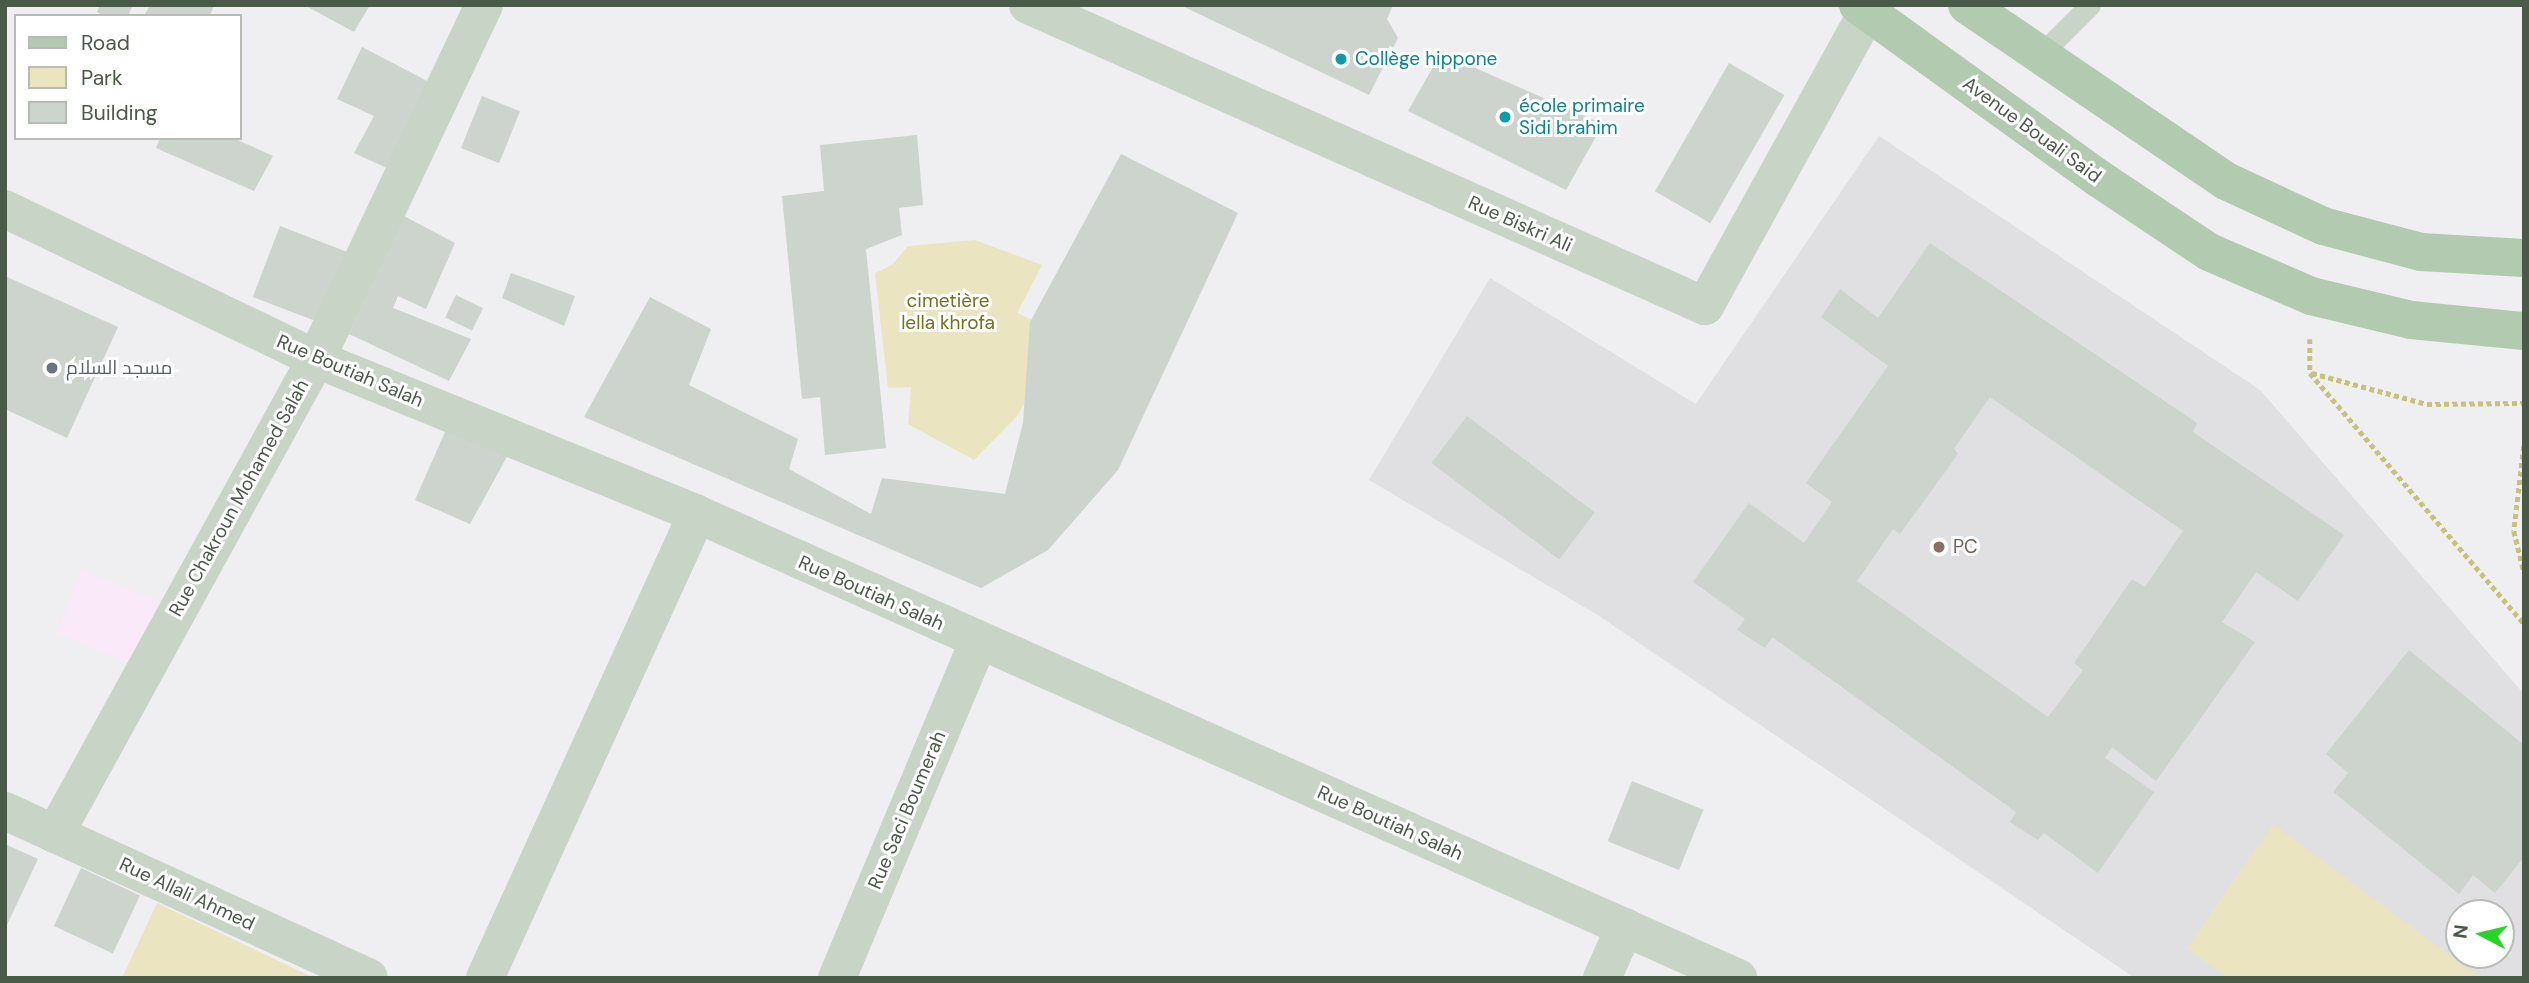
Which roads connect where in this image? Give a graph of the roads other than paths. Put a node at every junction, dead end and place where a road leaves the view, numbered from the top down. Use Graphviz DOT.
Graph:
graph roads {
  1 [pos="484,5"];
  2 [pos="1028,5"];
  3 [pos="1966,5"];
  4 [pos="2090,5"];
  5 [pos="1863,8"];
  6 [pos="2040,54"];
  7 [pos="5,209"];
  8 [pos="2524,258"];
  9 [pos="2524,331"];
  10 [pos="316,359"];
  11 [pos="697,514"];
  12 [pos="978,642"];
  13 [pos="5,811"];
  14 [pos="55,834"];
  15 [pos="1625,927"];
  16 [pos="369,978"];
  17 [pos="485,978"];
  18 [pos="837,978"];
  19 [pos="1602,978"];
  20 [pos="1738,978"];
  1 -- 10 [label="street, Rue Chakroun Mohamed Salah"];
  2 -- 5 [label="street, Rue Biskri Ali"];
  3 -- 6 [label="main road"];
  4 -- 6 [label="lane"];
  5 -- 9 [label="main road, Avenue Bouali Said"];
  6 -- 8 [label="main road"];
  7 -- 10 [label="street, Rue Boutiah Salah"];
  10 -- 11 [label="street, Rue Boutiah Salah"];
  10 -- 14 [label="street, Rue Chakroun Mohamed Salah"];
  11 -- 12 [label="street, Rue Boutiah Salah"];
  11 -- 17 [label="street"];
  12 -- 15 [label="street, Rue Boutiah Salah"];
  12 -- 18 [label="street, Rue Saci Boumerah"];
  13 -- 14 [label="street, Rue Allali Ahmed"];
  14 -- 16 [label="street, Rue Allali Ahmed"];
  15 -- 19 [label="street"];
  15 -- 20 [label="street, Rue Boutiah Salah"];
}
